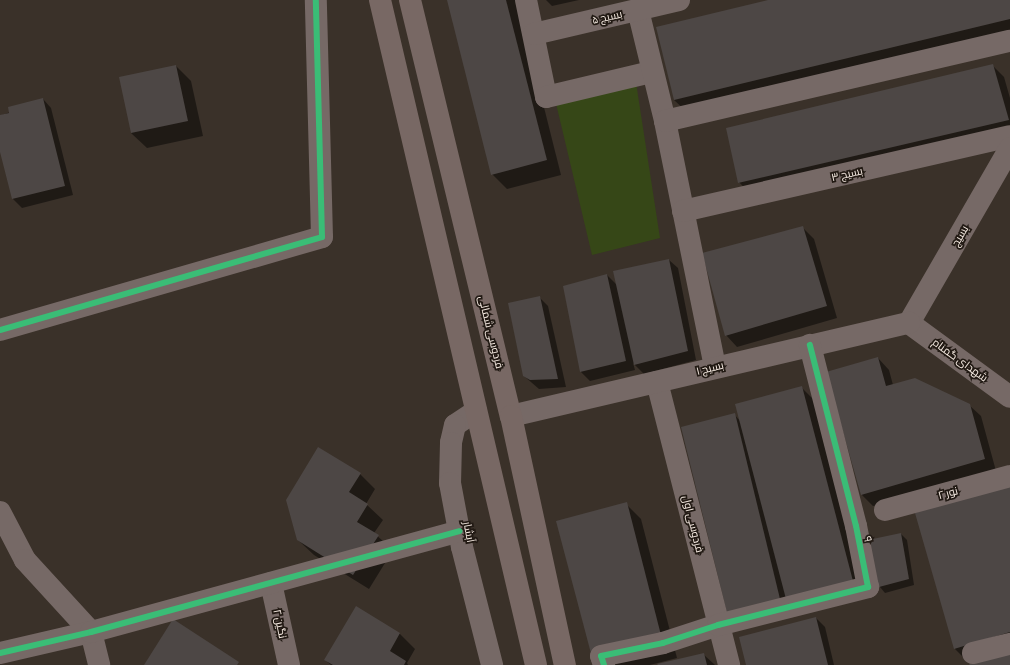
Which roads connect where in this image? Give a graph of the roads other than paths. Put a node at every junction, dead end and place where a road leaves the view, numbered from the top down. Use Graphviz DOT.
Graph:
graph roads {
  1 [pos="316,0"];
  2 [pos="380,0"];
  3 [pos="410,0"];
  4 [pos="526,0"];
  5 [pos="678,0"];
  6 [pos="638,10"];
  7 [pos="534,34"];
  8 [pos="1010,41"];
  9 [pos="651,72"];
  10 [pos="665,121"];
  11 [pos="1010,136"];
  12 [pos="1010,148"];
  13 [pos="683,211"];
  14 [pos="909,323"];
  15 [pos="0,330"];
  16 [pos="810,345"];
  17 [pos="715,367"];
  18 [pos="657,382"];
  19 [pos="1010,397"];
  20 [pos="476,411"];
  21 [pos="511,416"];
  22 [pos="1010,476"];
  23 [pos="885,510"];
  24 [pos="0,512"];
  25 [pos="459,531"];
  26 [pos="271,583"];
  27 [pos="718,625"];
  28 [pos="91,632"];
  29 [pos="1010,644"];
  30 [pos="0,653"];
  31 [pos="973,653"];
  32 [pos="99,665"];
  33 [pos="289,665"];
  34 [pos="492,665"];
  35 [pos="536,665"];
  36 [pos="566,665"];
  37 [pos="604,665"];
  38 [pos="729,665"];
  1 -- 15 [label="street"];
  2 -- 20 [label="main road"];
  3 -- 21 [label="main road, فردوسی شمالی"];
  4 -- 7 [label="street"];
  5 -- 6 [label="street, بسیج ۵"];
  6 -- 7 [label="street, بسیج ۵"];
  6 -- 9 [label="street"];
  7 -- 9 [label="street"];
  8 -- 10 [label="street"];
  9 -- 10 [label="street"];
  10 -- 13 [label="street"];
  11 -- 13 [label="street, بسیج ۳"];
  12 -- 14 [label="street, بسیج"];
  13 -- 17 [label="street"];
  14 -- 16 [label="street, بسیج ۱"];
  14 -- 19 [label="street, شهدای گمنام"];
  16 -- 17 [label="street, بسیج ۱"];
  16 -- 27 [label="street, ۹"];
  17 -- 18 [label="street, بسیج ۱"];
  18 -- 21 [label="street, بسیج ۱"];
  18 -- 27 [label="street, فردوسی اول"];
  20 -- 25 [label="street, آبشار"];
  20 -- 35 [label="main road"];
  21 -- 36 [label="main road, فردوسی شمالی"];
  22 -- 23 [label="street, نور ۲"];
  24 -- 28 [label="street"];
  25 -- 26 [label="street"];
  25 -- 34 [label="street, آبشار"];
  26 -- 28 [label="street"];
  26 -- 33 [label="street, نگین ۲"];
  27 -- 37 [label="street"];
  27 -- 38 [label="street, فردوسی اول"];
  28 -- 30 [label="street"];
  28 -- 32 [label="street"];
  29 -- 31 [label="street"];
}
